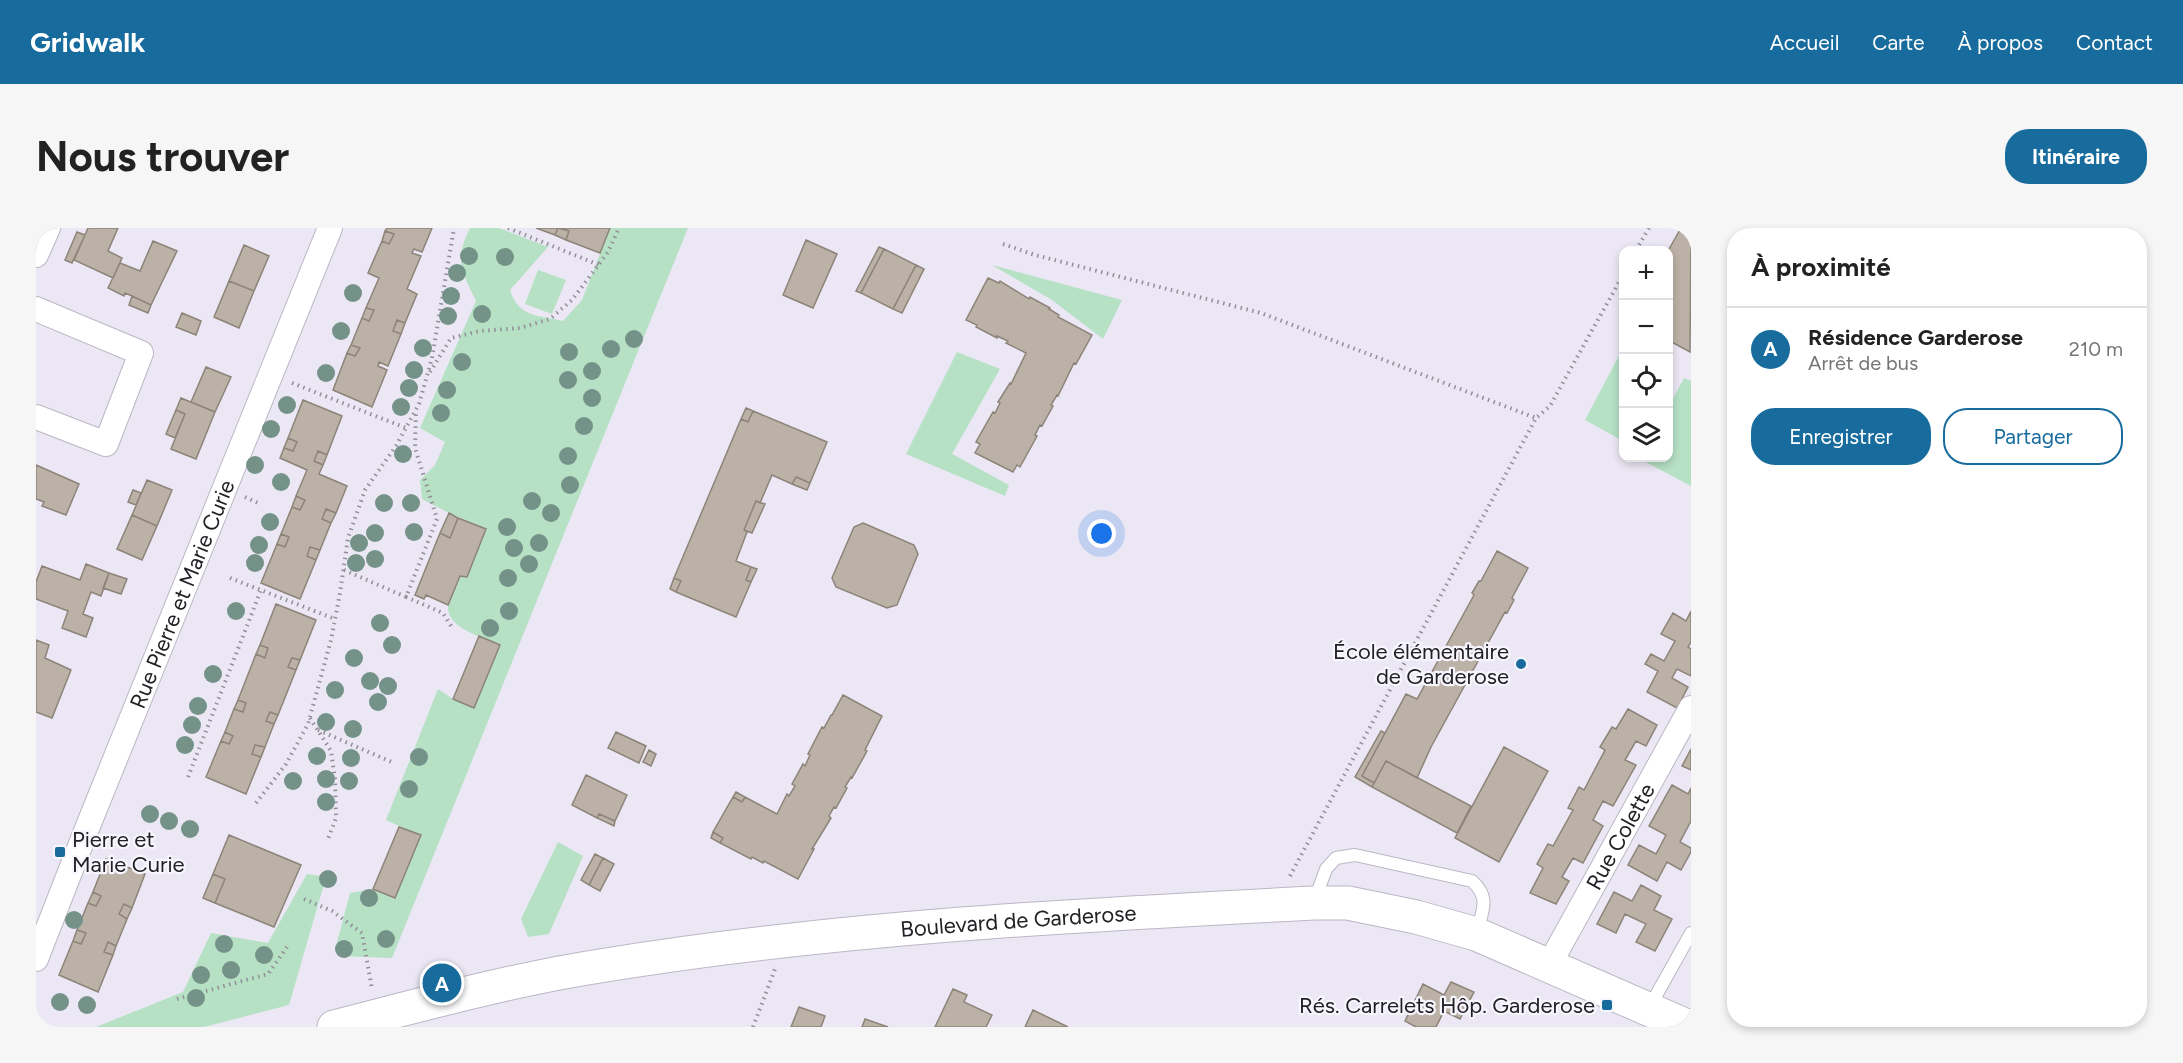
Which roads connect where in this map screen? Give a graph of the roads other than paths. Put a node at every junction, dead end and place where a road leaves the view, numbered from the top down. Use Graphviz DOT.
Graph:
graph roads {
  1 [pos="48,228"];
  2 [pos="330,228"];
  3 [pos="36,255"];
  4 [pos="36,309"];
  5 [pos="36,417"];
  6 [pos="1691,708"];
  7 [pos="1314,903"];
  8 [pos="1691,933"];
  9 [pos="1476,934"];
  10 [pos="36,959"];
  11 [pos="1549,965"];
  12 [pos="1649,1009"];
  13 [pos="334,1027"];
  14 [pos="1689,1027"];
  1 -- 3 [label="street"];
  2 -- 10 [label="street, Rue Pierre et Marie Curie"];
  4 -- 5 [label="street"];
  6 -- 11 [label="street, Rue Colette"];
  7 -- 9 [label="main road, Boulevard de Garderose"];
  7 -- 9 [label="lane"];
  7 -- 13 [label="main road, Boulevard de Garderose"];
  8 -- 12 [label="lane"];
  9 -- 11 [label="main road, Boulevard de Garderose"];
  11 -- 12 [label="main road, Boulevard de Garderose"];
  12 -- 14 [label="main road, Boulevard de Garderose"];
}
